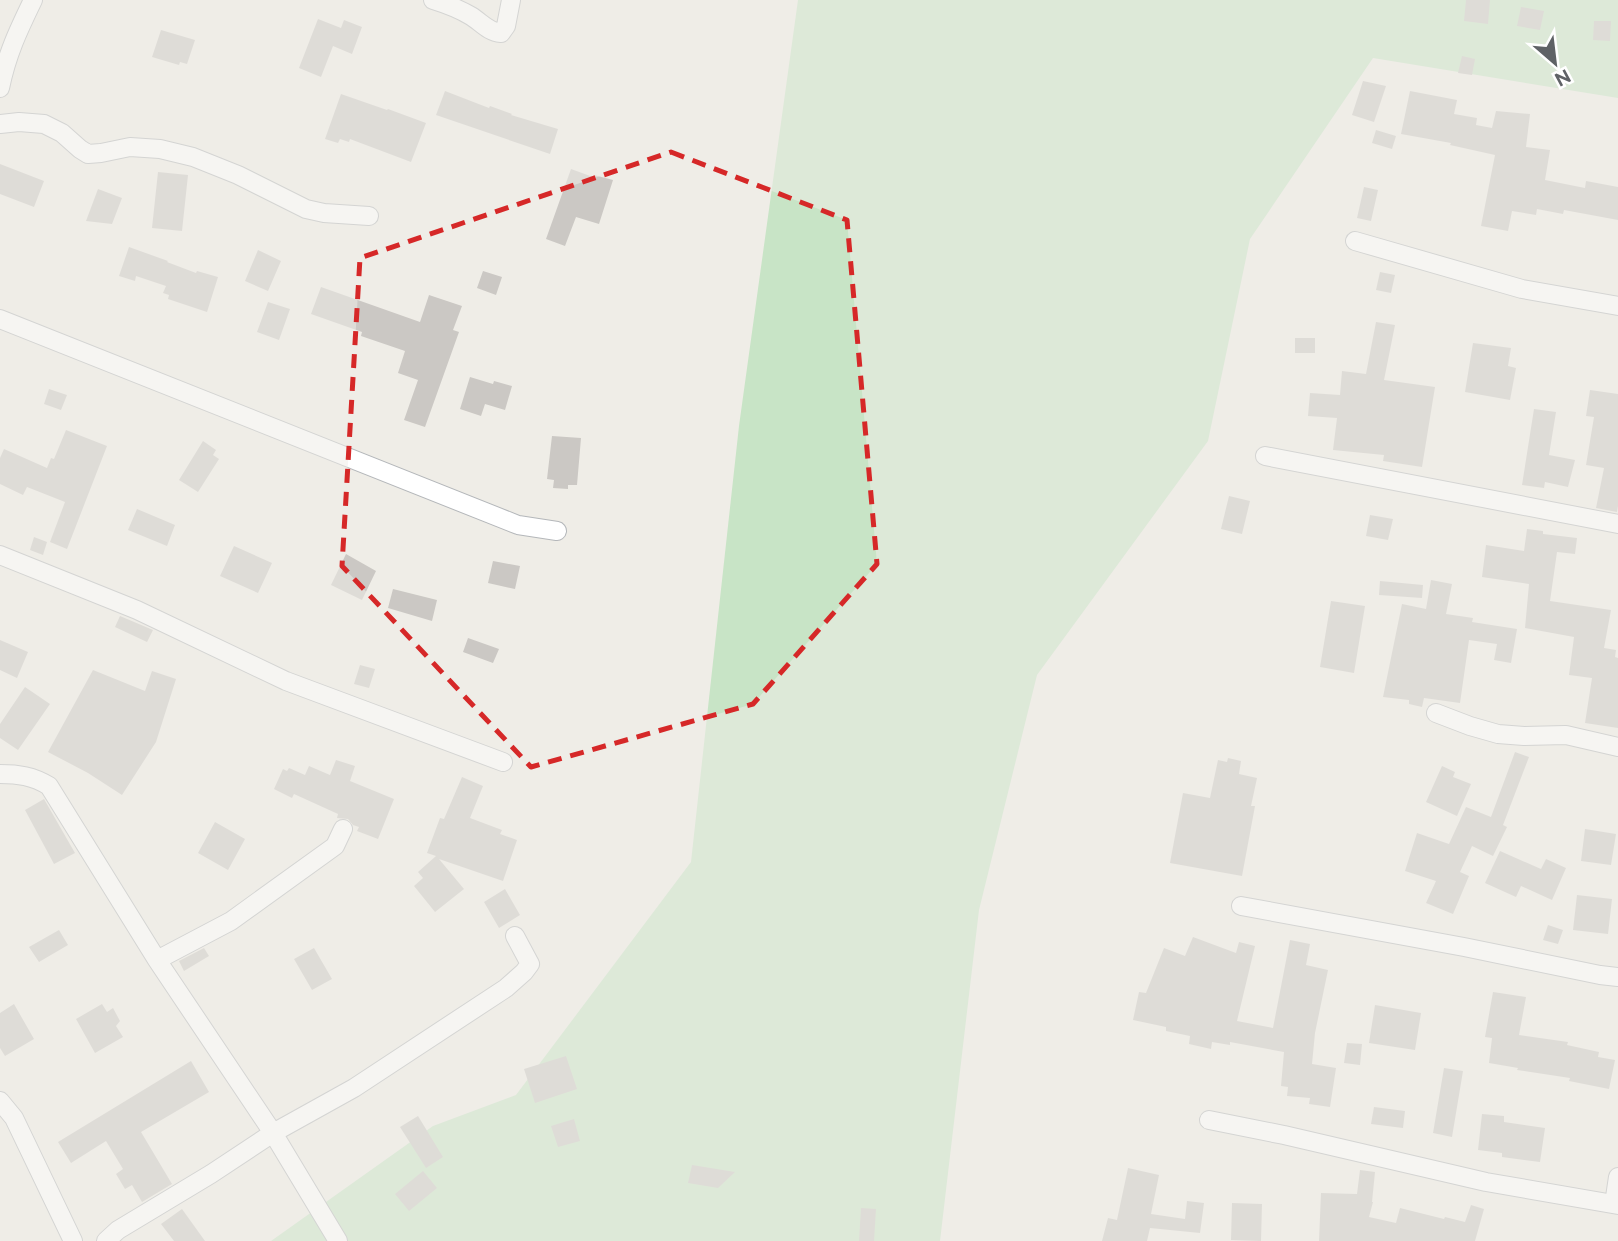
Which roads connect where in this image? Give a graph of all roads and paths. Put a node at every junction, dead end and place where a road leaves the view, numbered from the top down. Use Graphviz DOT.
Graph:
graph roads {
  1 [pos="33,0"];
  2 [pos="433,0"];
  3 [pos="511,0"];
  4 [pos="0,88"];
  5 [pos="0,124"];
  6 [pos="369,216"];
  7 [pos="1355,241"];
  8 [pos="1618,306"];
  9 [pos="0,319"];
  10 [pos="1265,456"];
  11 [pos="1618,524"];
  12 [pos="557,531"];
  13 [pos="0,555"];
  14 [pos="1436,713"];
  15 [pos="1618,747"];
  16 [pos="503,762"];
  17 [pos="0,774"];
  18 [pos="343,829"];
  19 [pos="1241,906"];
  20 [pos="515,936"];
  21 [pos="157,960"];
  22 [pos="1618,977"];
  23 [pos="0,1101"];
  24 [pos="1209,1120"];
  25 [pos="273,1133"];
  26 [pos="1618,1177"];
  27 [pos="1616,1204"];
  28 [pos="73,1241"];
  29 [pos="106,1241"];
  30 [pos="338,1241"];
  1 -- 4 [label="street"];
  2 -- 3 [label="street"];
  5 -- 6 [label="street"];
  7 -- 8 [label="street"];
  9 -- 12 [label="street"];
  10 -- 11 [label="street"];
  13 -- 16 [label="street"];
  14 -- 15 [label="street"];
  17 -- 21 [label="street"];
  18 -- 21 [label="street"];
  19 -- 22 [label="street"];
  20 -- 25 [label="street"];
  21 -- 25 [label="street"];
  23 -- 28 [label="street"];
  24 -- 27 [label="street"];
  25 -- 29 [label="street"];
  25 -- 30 [label="street"];
  26 -- 27 [label="street"];
}
